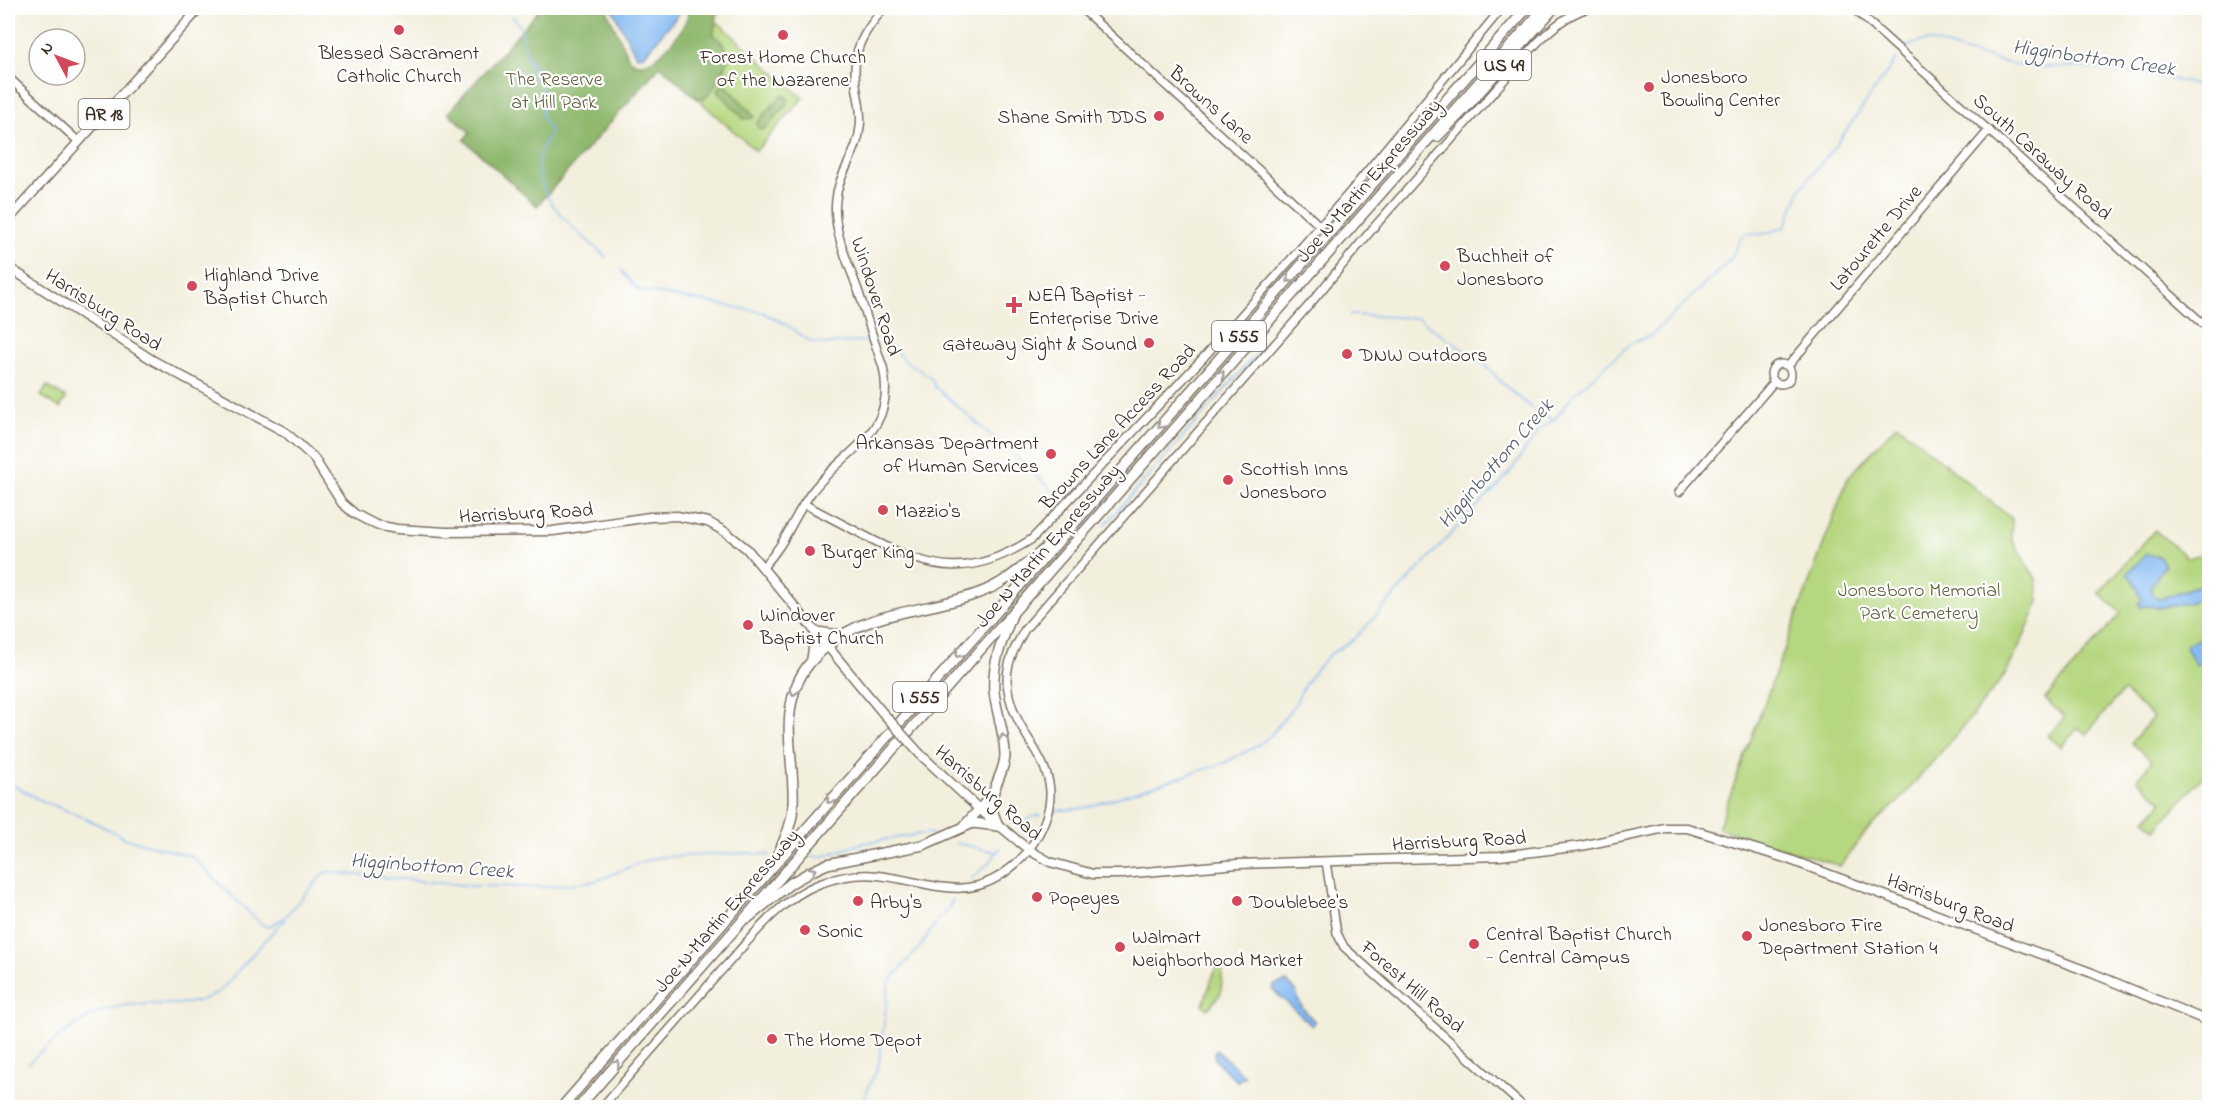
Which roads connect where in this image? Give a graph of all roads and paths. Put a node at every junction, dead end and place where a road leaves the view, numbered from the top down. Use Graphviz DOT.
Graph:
graph roads {
  1 [pos="200,8"];
  2 [pos="884,8"];
  3 [pos="1082,8"];
  4 [pos="1502,8"];
  5 [pos="1518,8"];
  6 [pos="1527,8"];
  7 [pos="1554,8"];
  8 [pos="1560,8"];
  9 [pos="1588,8"];
  10 [pos="1853,8"];
  11 [pos="1545,12"];
  12 [pos="1482,59"];
  13 [pos="8,77"];
  14 [pos="1989,130"];
  15 [pos="79,142"];
  16 [pos="1404,168"];
  17 [pos="8,220"];
  18 [pos="1320,226"];
  19 [pos="8,267"];
  20 [pos="2210,330"];
  21 [pos="1788,366"];
  22 [pos="1774,382"];
  23 [pos="1679,492"];
  24 [pos="804,504"];
  25 [pos="1067,531"];
  26 [pos="763,567"];
  27 [pos="1014,610"];
  28 [pos="816,632"];
  29 [pos="840,635"];
  30 [pos="828,646"];
  31 [pos="812,659"];
  32 [pos="993,794"];
  33 [pos="979,808"];
  34 [pos="998,826"];
  35 [pos="962,827"];
  36 [pos="1029,850"];
  37 [pos="1326,862"];
  38 [pos="774,864"];
  39 [pos="732,931"];
  40 [pos="2210,1022"];
  41 [pos="561,1107"];
  42 [pos="578,1107"];
  43 [pos="601,1107"];
  44 [pos="1525,1107"];
  1 -- 15 [label="main road, AR 18"];
  2 -- 24 [label="street, Windover Road"];
  3 -- 18 [label="street, Browns Lane"];
  4 -- 18 [label="street, Browns Lane Access Road"];
  5 -- 12 [label="highway, US 49"];
  6 -- 12 [label="highway, Joe N Martin Expressway / I 555"];
  7 -- 11 [label="highway, US 49"];
  8 -- 11 [label="highway"];
  9 -- 36 [label="street"];
  10 -- 14 [label="street, South Caraway Road"];
  11 -- 16 [label="highway, US 49"];
  12 -- 25 [label="highway, Joe N Martin Expressway / I 555, one-way"];
  13 -- 15 [label="street"];
  14 -- 20 [label="street, South Caraway Road"];
  14 -- 21 [label="street, Latourette Drive"];
  15 -- 17 [label="main road, AR 18"];
  27 -- 16 [label="highway, Joe N Martin Expressway / I 555, one-way"];
  18 -- 24 [label="street, Browns Lane Access Road"];
  19 -- 26 [label="main road, Harrisburg Road"];
  21 -- 22 [label="street"];
  21 -- 22 [label="street"];
  22 -- 23 [label="street"];
  24 -- 26 [label="street, Windover Road"];
  25 -- 29 [label="highway"];
  25 -- 38 [label="highway, Joe N Martin Expressway / I 555, one-way"];
  26 -- 28 [label="main road, Harrisburg Road"];
  32 -- 27 [label="highway, one-way"];
  27 -- 39 [label="highway, Joe N Martin Expressway / I 555"];
  28 -- 29 [label="highway"];
  28 -- 30 [label="main road, Harrisburg Road"];
  28 -- 31 [label="highway"];
  29 -- 30 [label="highway"];
  30 -- 31 [label="highway"];
  30 -- 33 [label="main road, Harrisburg Road, bridge"];
  31 -- 38 [label="highway, one-way"];
  32 -- 33 [label="highway"];
  32 -- 34 [label="highway"];
  33 -- 34 [label="main road, Harrisburg Road"];
  33 -- 35 [label="highway"];
  34 -- 35 [label="highway"];
  34 -- 36 [label="main road, Harrisburg Road"];
  39 -- 35 [label="highway, one-way"];
  36 -- 37 [label="main road, Harrisburg Road"];
  36 -- 43 [label="street"];
  37 -- 40 [label="main road, Harrisburg Road"];
  37 -- 44 [label="street, Forest Hill Road"];
  38 -- 41 [label="highway, Joe N Martin Expressway / I 555"];
  42 -- 39 [label="highway, Joe N Martin Expressway / I 555, one-way"];
}
